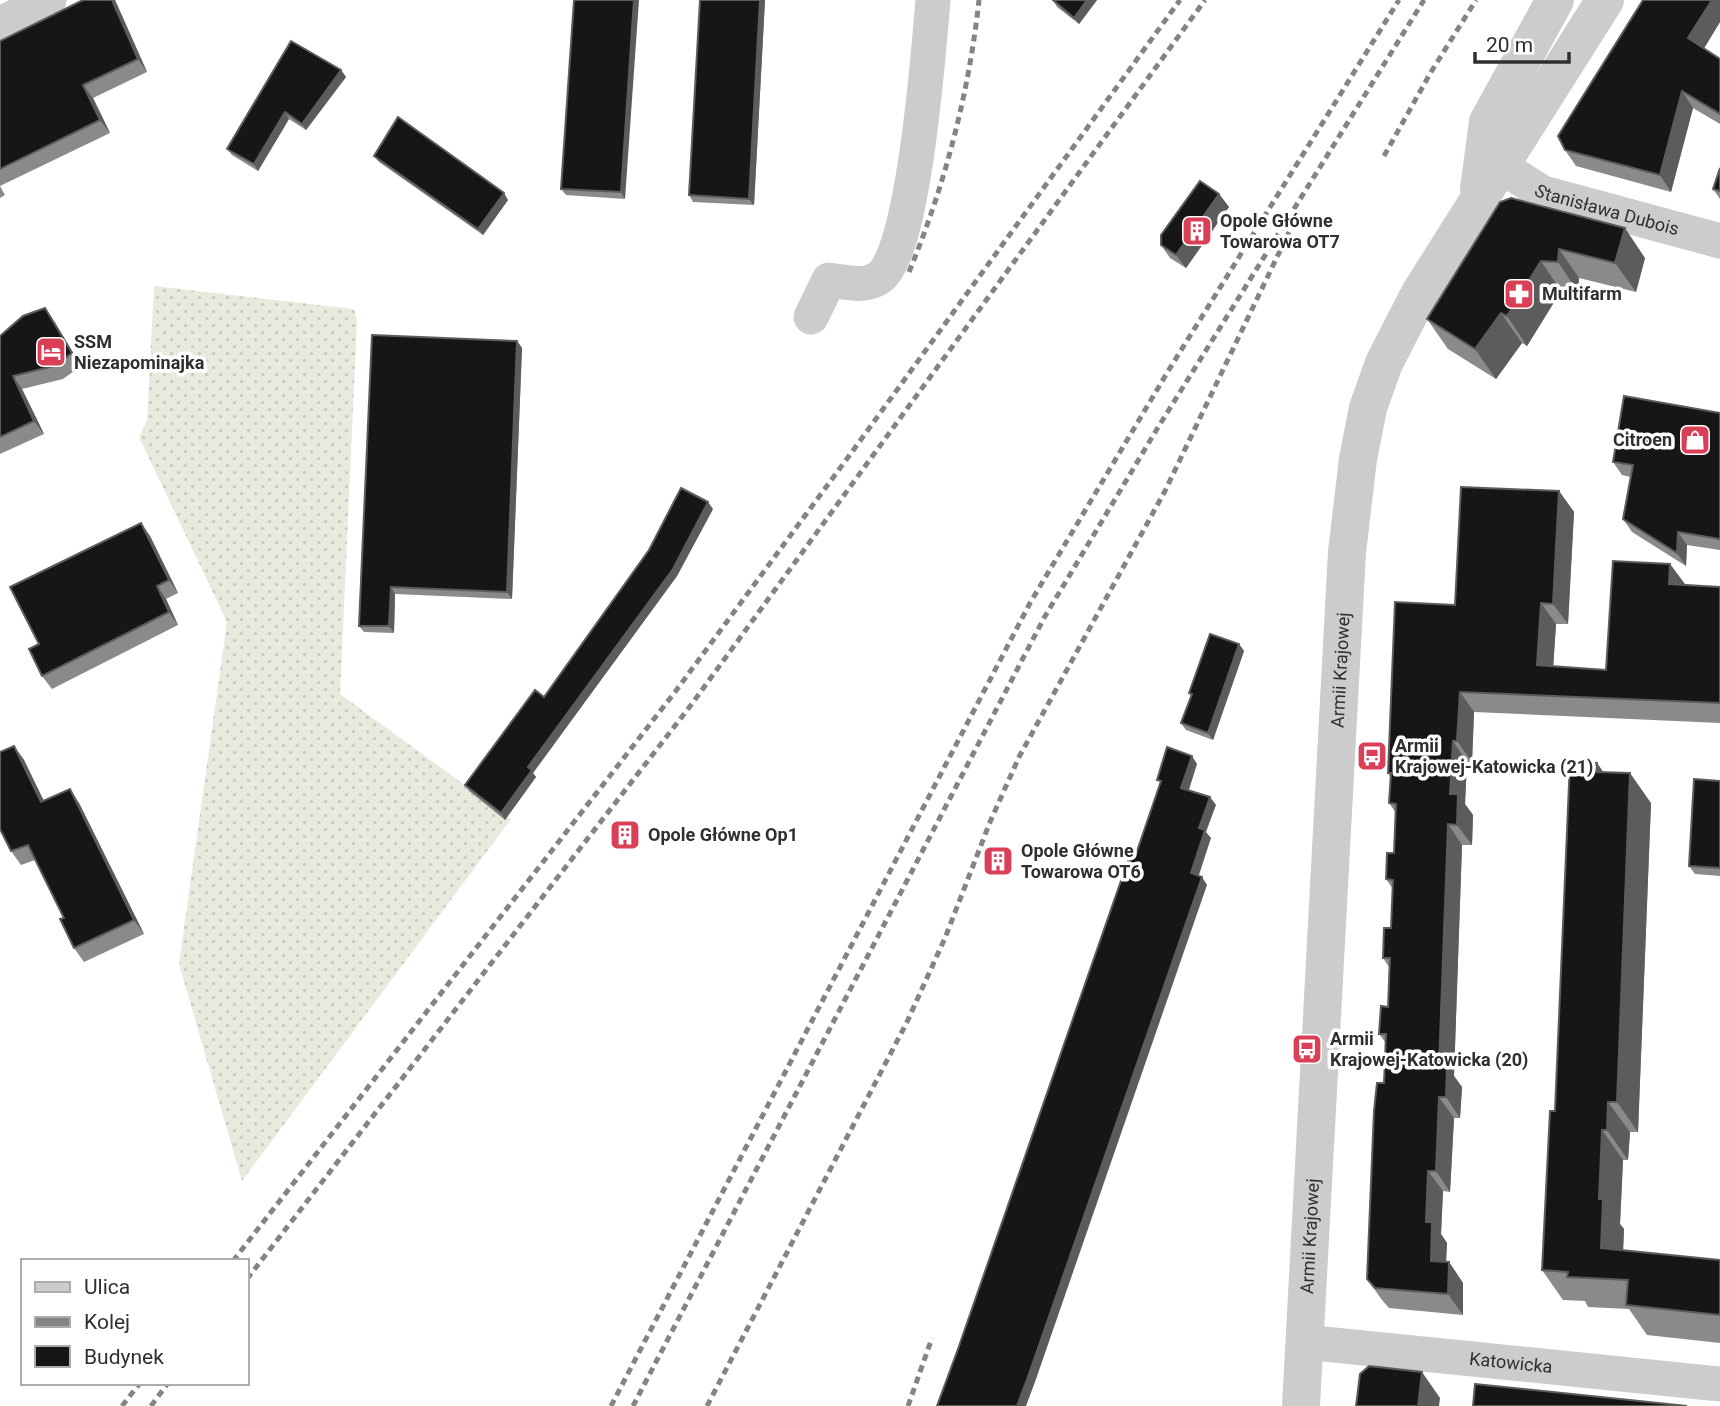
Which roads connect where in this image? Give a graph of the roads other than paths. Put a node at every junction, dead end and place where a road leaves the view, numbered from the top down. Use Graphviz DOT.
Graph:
graph roads {
  1 [pos="48,0"];
  2 [pos="933,0"];
  3 [pos="1555,0"];
  4 [pos="1605,0"];
  5 [pos="0,24"];
  6 [pos="1500,166"];
  7 [pos="1478,201"];
  8 [pos="1720,241"];
  9 [pos="811,317"];
  10 [pos="1304,1342"];
  11 [pos="1720,1384"];
  12 [pos="1301,1406"];
  1 -- 5 [label="street"];
  2 -- 9 [label="street"];
  3 -- 7 [label="street"];
  4 -- 6 [label="street, Armii Krajowej"];
  6 -- 7 [label="street, Armii Krajowej"];
  6 -- 8 [label="street, Stanisława Dubois"];
  7 -- 10 [label="street, Armii Krajowej"];
  10 -- 11 [label="street, Katowicka"];
  10 -- 12 [label="street, Armii Krajowej"];
}
